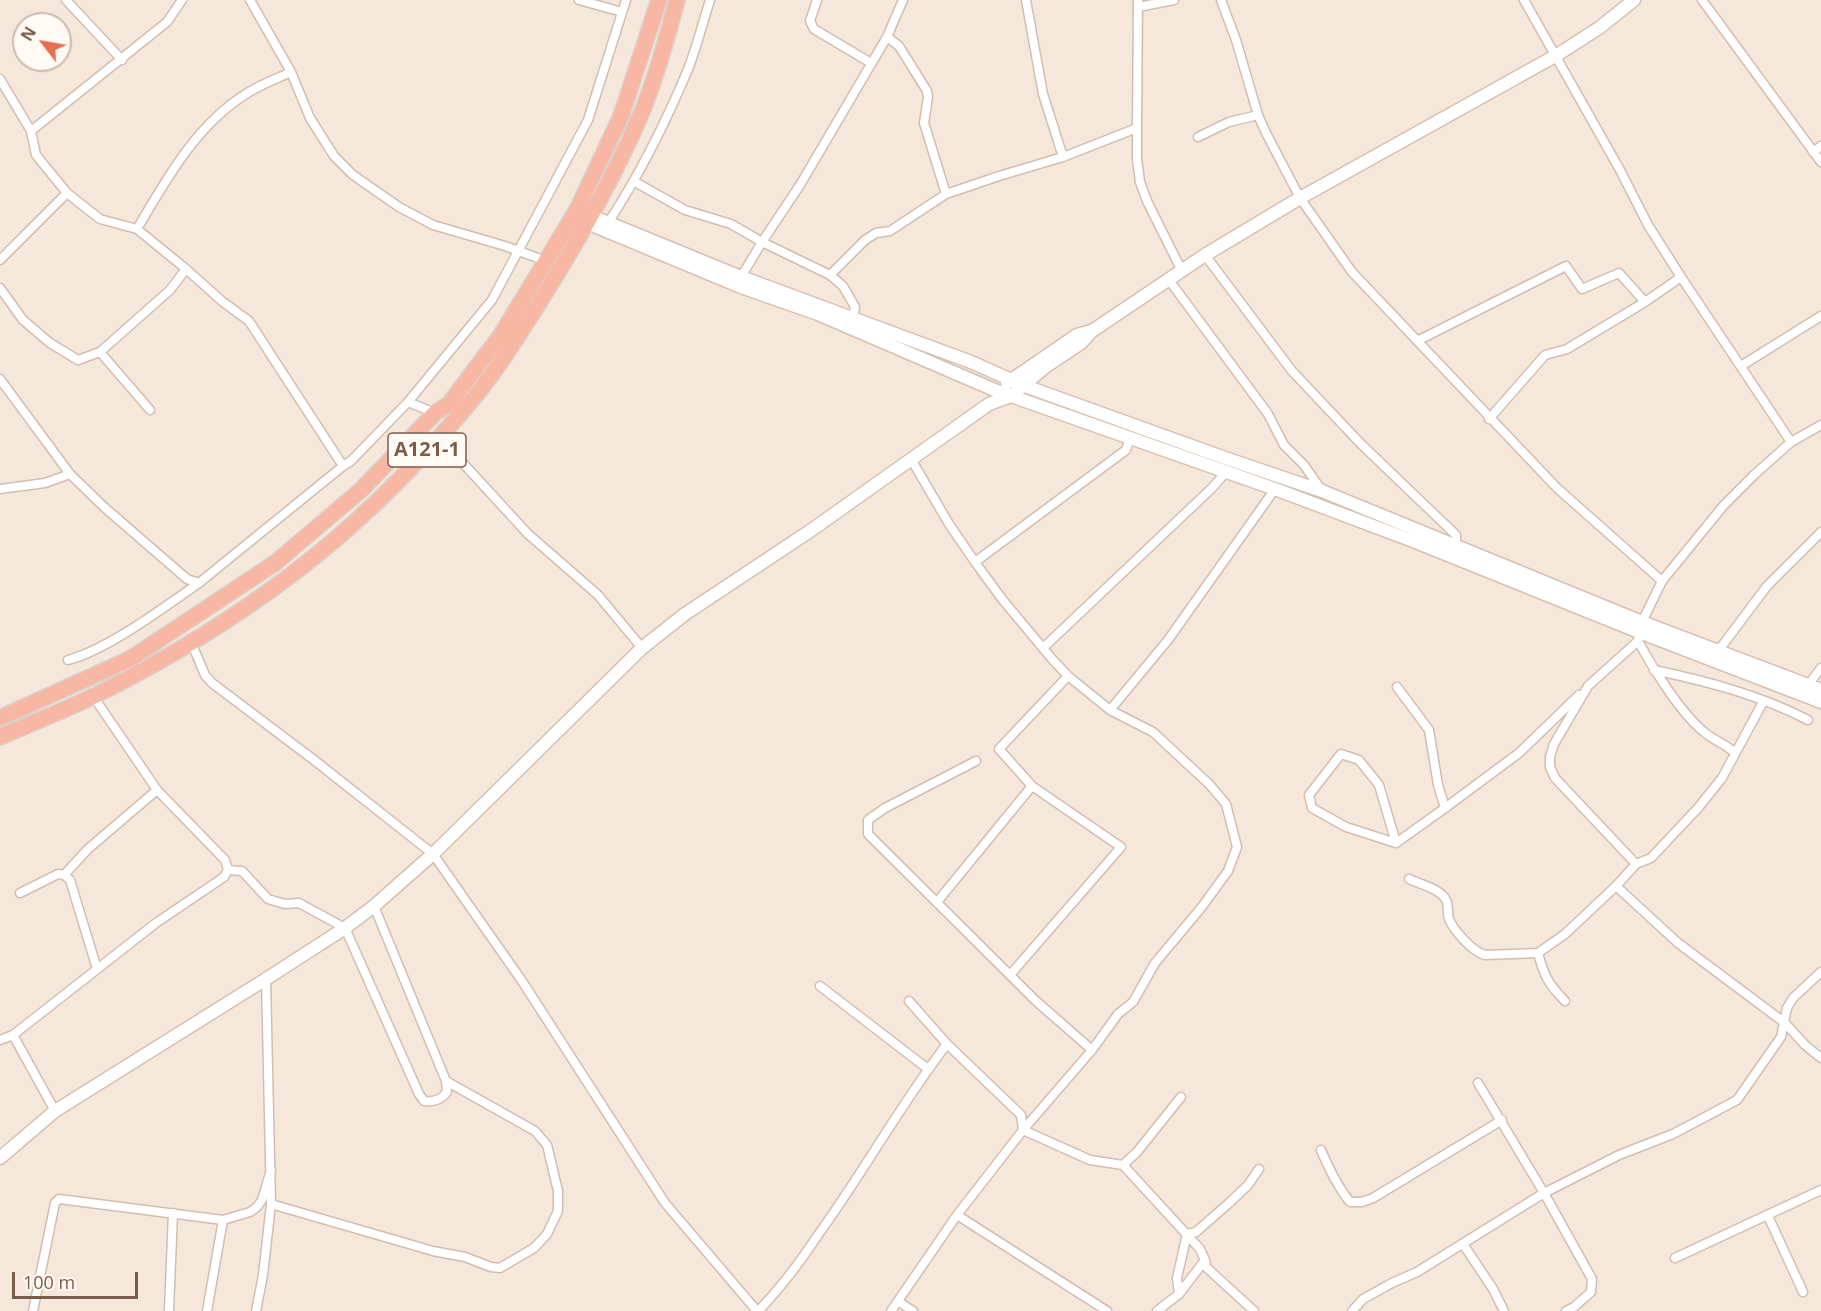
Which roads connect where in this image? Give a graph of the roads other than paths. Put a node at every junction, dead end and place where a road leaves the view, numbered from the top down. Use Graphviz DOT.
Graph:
graph roads {
  1 [pos="66,0"];
  2 [pos="182,0"];
  3 [pos="250,0"];
  4 [pos="579,0"];
  5 [pos="626,0"];
  6 [pos="659,0"];
  7 [pos="677,0"];
  8 [pos="710,0"];
  9 [pos="817,0"];
  10 [pos="903,0"];
  11 [pos="1026,0"];
  12 [pos="1174,0"];
  13 [pos="1211,0"];
  14 [pos="1221,0"];
  15 [pos="1524,0"];
  16 [pos="1634,0"];
  17 [pos="1702,0"];
  18 [pos="1138,4"];
  19 [pos="622,12"];
  20 [pos="887,37"];
  21 [pos="1557,55"];
  22 [pos="122,60"];
  23 [pos="871,63"];
  24 [pos="291,72"];
  25 [pos="0,79"];
  26 [pos="1258,115"];
  27 [pos="1137,128"];
  28 [pos="31,131"];
  29 [pos="1198,137"];
  30 [pos="1821,146"];
  31 [pos="1813,152"];
  32 [pos="1063,158"];
  33 [pos="1821,162"];
  34 [pos="635,182"];
  35 [pos="67,194"];
  36 [pos="946,194"];
  37 [pos="1300,198"];
  38 [pos="582,217"];
  39 [pos="608,223"];
  40 [pos="137,229"];
  41 [pos="762,242"];
  42 [pos="518,251"];
  43 [pos="1205,255"];
  44 [pos="0,260"];
  45 [pos="546,261"];
  46 [pos="186,269"];
  47 [pos="1182,271"];
  48 [pos="830,276"];
  49 [pos="741,277"];
  50 [pos="1681,277"];
  51 [pos="1168,280"];
  52 [pos="0,288"];
  53 [pos="1645,302"];
  54 [pos="1821,316"];
  55 [pos="853,318"];
  56 [pos="1417,340"];
  57 [pos="100,352"];
  58 [pos="1040,366"];
  59 [pos="1741,366"];
  60 [pos="993,372"];
  61 [pos="0,379"];
  62 [pos="1011,380"];
  63 [pos="1025,386"];
  64 [pos="997,391"];
  65 [pos="1011,396"];
  66 [pos="1055,396"];
  67 [pos="408,402"];
  68 [pos="989,404"];
  69 [pos="150,410"];
  70 [pos="435,413"];
  71 [pos="1489,419"];
  72 [pos="1821,425"];
  73 [pos="1130,438"];
  74 [pos="1791,442"];
  75 [pos="911,459"];
  76 [pos="460,460"];
  77 [pos="343,466"];
  78 [pos="1226,472"];
  79 [pos="70,474"];
  80 [pos="0,489"];
  81 [pos="1275,489"];
  82 [pos="1322,491"];
  83 [pos="1821,532"];
  84 [pos="1456,545"];
  85 [pos="975,562"];
  86 [pos="1662,581"];
  87 [pos="200,582"];
  88 [pos="1640,632"];
  89 [pos="191,642"];
  90 [pos="642,648"];
  91 [pos="1043,648"];
  92 [pos="1719,650"];
  93 [pos="68,660"];
  94 [pos="1821,668"];
  95 [pos="1654,670"];
  96 [pos="1068,676"];
  97 [pos="1808,685"];
  98 [pos="1588,686"];
  99 [pos="1397,687"];
  100 [pos="1821,690"];
  101 [pos="93,696"];
  102 [pos="1763,702"];
  103 [pos="1821,702"];
  104 [pos="1110,710"];
  105 [pos="0,718"];
  106 [pos="1808,720"];
  107 [pos="0,737"];
  108 [pos="1735,753"];
  109 [pos="976,761"];
  110 [pos="1032,786"];
  111 [pos="157,790"];
  112 [pos="1445,808"];
  113 [pos="1396,843"];
  114 [pos="432,854"];
  115 [pos="1636,864"];
  116 [pos="228,870"];
  117 [pos="64,875"];
  118 [pos="1409,879"];
  119 [pos="1616,886"];
  120 [pos="20,893"];
  121 [pos="937,902"];
  122 [pos="374,906"];
  123 [pos="345,928"];
  124 [pos="1538,953"];
  125 [pos="97,969"];
  126 [pos="1821,972"];
  127 [pos="1010,975"];
  128 [pos="266,979"];
  129 [pos="820,986"];
  130 [pos="1565,1001"];
  131 [pos="909,1002"];
  132 [pos="1785,1023"];
  133 [pos="13,1035"];
  134 [pos="0,1040"];
  135 [pos="947,1044"];
  136 [pos="1092,1050"];
  137 [pos="1821,1058"];
  138 [pos="928,1068"];
  139 [pos="446,1081"];
  140 [pos="1478,1083"];
  141 [pos="1181,1096"];
  142 [pos="55,1111"];
  143 [pos="1502,1120"];
  144 [pos="1023,1130"];
  145 [pos="1321,1150"];
  146 [pos="0,1158"];
  147 [pos="1123,1165"];
  148 [pos="1259,1169"];
  149 [pos="271,1170"];
  150 [pos="1821,1190"];
  151 [pos="1544,1193"];
  152 [pos="271,1204"];
  153 [pos="173,1213"];
  154 [pos="957,1215"];
  155 [pos="1768,1216"];
  156 [pos="223,1220"];
  157 [pos="1187,1234"];
  158 [pos="1463,1244"];
  159 [pos="1676,1258"];
  160 [pos="1205,1260"];
  161 [pos="1803,1292"];
  162 [pos="1179,1294"];
  163 [pos="899,1302"];
  164 [pos="1572,1310"];
  165 [pos="33,1311"];
  166 [pos="169,1311"];
  167 [pos="207,1311"];
  168 [pos="256,1311"];
  169 [pos="758,1311"];
  170 [pos="891,1311"];
  171 [pos="913,1311"];
  172 [pos="1107,1311"];
  173 [pos="1157,1311"];
  174 [pos="1254,1311"];
  175 [pos="1352,1311"];
  176 [pos="1503,1311"];
  1 -- 22 [label="street"];
  2 -- 22 [label="street"];
  3 -- 24 [label="street"];
  4 -- 19 [label="street"];
  5 -- 19 [label="street"];
  6 -- 38 [label="highway, A121-1"];
  7 -- 38 [label="highway, A121-1"];
  8 -- 34 [label="street"];
  9 -- 23 [label="street"];
  10 -- 20 [label="street"];
  11 -- 32 [label="street"];
  12 -- 18 [label="street"];
  13 -- 14 [label="street"];
  14 -- 26 [label="street"];
  15 -- 21 [label="street"];
  16 -- 21 [label="main road"];
  17 -- 31 [label="street"];
  18 -- 27 [label="street"];
  19 -- 42 [label="street"];
  20 -- 23 [label="street"];
  20 -- 36 [label="street"];
  21 -- 37 [label="main road"];
  21 -- 50 [label="street"];
  22 -- 28 [label="street"];
  23 -- 41 [label="street"];
  24 -- 40 [label="street"];
  24 -- 42 [label="street"];
  25 -- 28 [label="street"];
  26 -- 29 [label="street"];
  26 -- 37 [label="street"];
  27 -- 32 [label="street"];
  27 -- 47 [label="street"];
  28 -- 35 [label="street"];
  30 -- 31 [label="street"];
  31 -- 33 [label="street"];
  32 -- 36 [label="street"];
  34 -- 39 [label="street"];
  34 -- 41 [label="street"];
  35 -- 40 [label="street"];
  35 -- 44 [label="street"];
  36 -- 48 [label="street"];
  37 -- 43 [label="main road"];
  37 -- 56 [label="street"];
  38 -- 39 [label="main road"];
  38 -- 45 [label="highway, A121-1"];
  38 -- 64 [label="main road"];
  38 -- 89 [label="highway, A121-1"];
  39 -- 49 [label="main road"];
  40 -- 46 [label="street"];
  41 -- 48 [label="street"];
  41 -- 49 [label="street"];
  42 -- 45 [label="street"];
  42 -- 67 [label="street"];
  43 -- 47 [label="main road"];
  43 -- 84 [label="street"];
  45 -- 70 [label="highway, A121-1"];
  46 -- 57 [label="street"];
  46 -- 77 [label="street"];
  47 -- 51 [label="main road"];
  48 -- 55 [label="street"];
  49 -- 55 [label="main road"];
  50 -- 53 [label="street"];
  50 -- 59 [label="street"];
  51 -- 58 [label="main road"];
  51 -- 82 [label="street"];
  52 -- 57 [label="street"];
  53 -- 56 [label="street"];
  53 -- 71 [label="street"];
  54 -- 59 [label="street"];
  55 -- 60 [label="main road"];
  56 -- 71 [label="street"];
  57 -- 69 [label="street"];
  58 -- 60 [label="main road"];
  58 -- 62 [label="main road"];
  58 -- 63 [label="main road"];
  58 -- 66 [label="main road"];
  59 -- 74 [label="street"];
  60 -- 62 [label="main road"];
  61 -- 79 [label="street"];
  62 -- 63 [label="main road"];
  62 -- 64 [label="main road"];
  63 -- 65 [label="main road"];
  63 -- 66 [label="main road"];
  64 -- 65 [label="main road"];
  64 -- 68 [label="main road"];
  65 -- 68 [label="main road"];
  65 -- 73 [label="main road"];
  66 -- 82 [label="main road"];
  67 -- 70 [label="street"];
  67 -- 77 [label="street"];
  68 -- 75 [label="main road"];
  70 -- 105 [label="highway, A121-1"];
  71 -- 86 [label="street"];
  72 -- 74 [label="street"];
  73 -- 78 [label="main road"];
  73 -- 85 [label="street"];
  74 -- 86 [label="street"];
  75 -- 85 [label="street"];
  75 -- 90 [label="main road"];
  76 -- 90 [label="street"];
  77 -- 87 [label="street"];
  78 -- 81 [label="main road"];
  78 -- 91 [label="street"];
  79 -- 80 [label="street"];
  79 -- 87 [label="street"];
  81 -- 88 [label="main road"];
  81 -- 104 [label="street"];
  82 -- 84 [label="main road"];
  83 -- 92 [label="street"];
  84 -- 88 [label="main road"];
  85 -- 91 [label="street"];
  86 -- 88 [label="street"];
  87 -- 93 [label="street"];
  88 -- 92 [label="main road"];
  88 -- 95 [label="street"];
  88 -- 98 [label="street"];
  88 -- 103 [label="main road"];
  89 -- 101 [label="highway, A121-1"];
  89 -- 114 [label="street"];
  90 -- 114 [label="main road"];
  91 -- 96 [label="street"];
  92 -- 97 [label="main road"];
  94 -- 97 [label="street"];
  95 -- 102 [label="street"];
  95 -- 108 [label="street"];
  96 -- 104 [label="street"];
  96 -- 110 [label="street"];
  97 -- 100 [label="main road"];
  98 -- 112 [label="street"];
  98 -- 115 [label="street"];
  99 -- 112 [label="street"];
  101 -- 107 [label="highway, A121-1"];
  101 -- 111 [label="street"];
  102 -- 106 [label="street"];
  102 -- 108 [label="street"];
  104 -- 136 [label="street"];
  108 -- 115 [label="street"];
  109 -- 121 [label="street"];
  110 -- 121 [label="street"];
  110 -- 127 [label="street"];
  111 -- 116 [label="street"];
  111 -- 117 [label="street"];
  112 -- 113 [label="street"];
  113 -- 113 [label="street"];
  114 -- 122 [label="main road"];
  114 -- 169 [label="street"];
  115 -- 119 [label="street"];
  116 -- 123 [label="street"];
  116 -- 125 [label="street"];
  117 -- 120 [label="street"];
  117 -- 125 [label="street"];
  118 -- 124 [label="street"];
  119 -- 124 [label="street"];
  119 -- 132 [label="street"];
  121 -- 127 [label="street"];
  122 -- 123 [label="main road"];
  122 -- 139 [label="street"];
  123 -- 128 [label="main road"];
  123 -- 139 [label="street"];
  124 -- 130 [label="street"];
  125 -- 133 [label="street"];
  126 -- 132 [label="street"];
  127 -- 136 [label="street"];
  128 -- 142 [label="main road"];
  128 -- 149 [label="street"];
  129 -- 138 [label="street"];
  131 -- 135 [label="street"];
  132 -- 137 [label="street"];
  132 -- 151 [label="street"];
  133 -- 134 [label="street"];
  133 -- 142 [label="street"];
  135 -- 138 [label="street"];
  135 -- 144 [label="street"];
  136 -- 144 [label="street"];
  138 -- 169 [label="street"];
  139 -- 152 [label="street"];
  140 -- 143 [label="street"];
  141 -- 147 [label="street"];
  142 -- 146 [label="main road"];
  143 -- 145 [label="street"];
  143 -- 151 [label="street"];
  144 -- 147 [label="street"];
  144 -- 154 [label="street"];
  147 -- 157 [label="street"];
  148 -- 157 [label="street"];
  149 -- 152 [label="street"];
  149 -- 156 [label="street"];
  150 -- 155 [label="street"];
  151 -- 158 [label="street"];
  151 -- 164 [label="street"];
  152 -- 168 [label="street"];
  153 -- 156 [label="street"];
  153 -- 165 [label="street"];
  153 -- 166 [label="street"];
  154 -- 163 [label="street"];
  154 -- 172 [label="street"];
  155 -- 159 [label="street"];
  155 -- 161 [label="street"];
  156 -- 167 [label="street"];
  157 -- 160 [label="street"];
  157 -- 162 [label="street"];
  158 -- 175 [label="street"];
  158 -- 176 [label="street"];
  160 -- 162 [label="street"];
  160 -- 174 [label="street"];
  162 -- 173 [label="street"];
  163 -- 170 [label="street"];
  163 -- 171 [label="street"];
}
